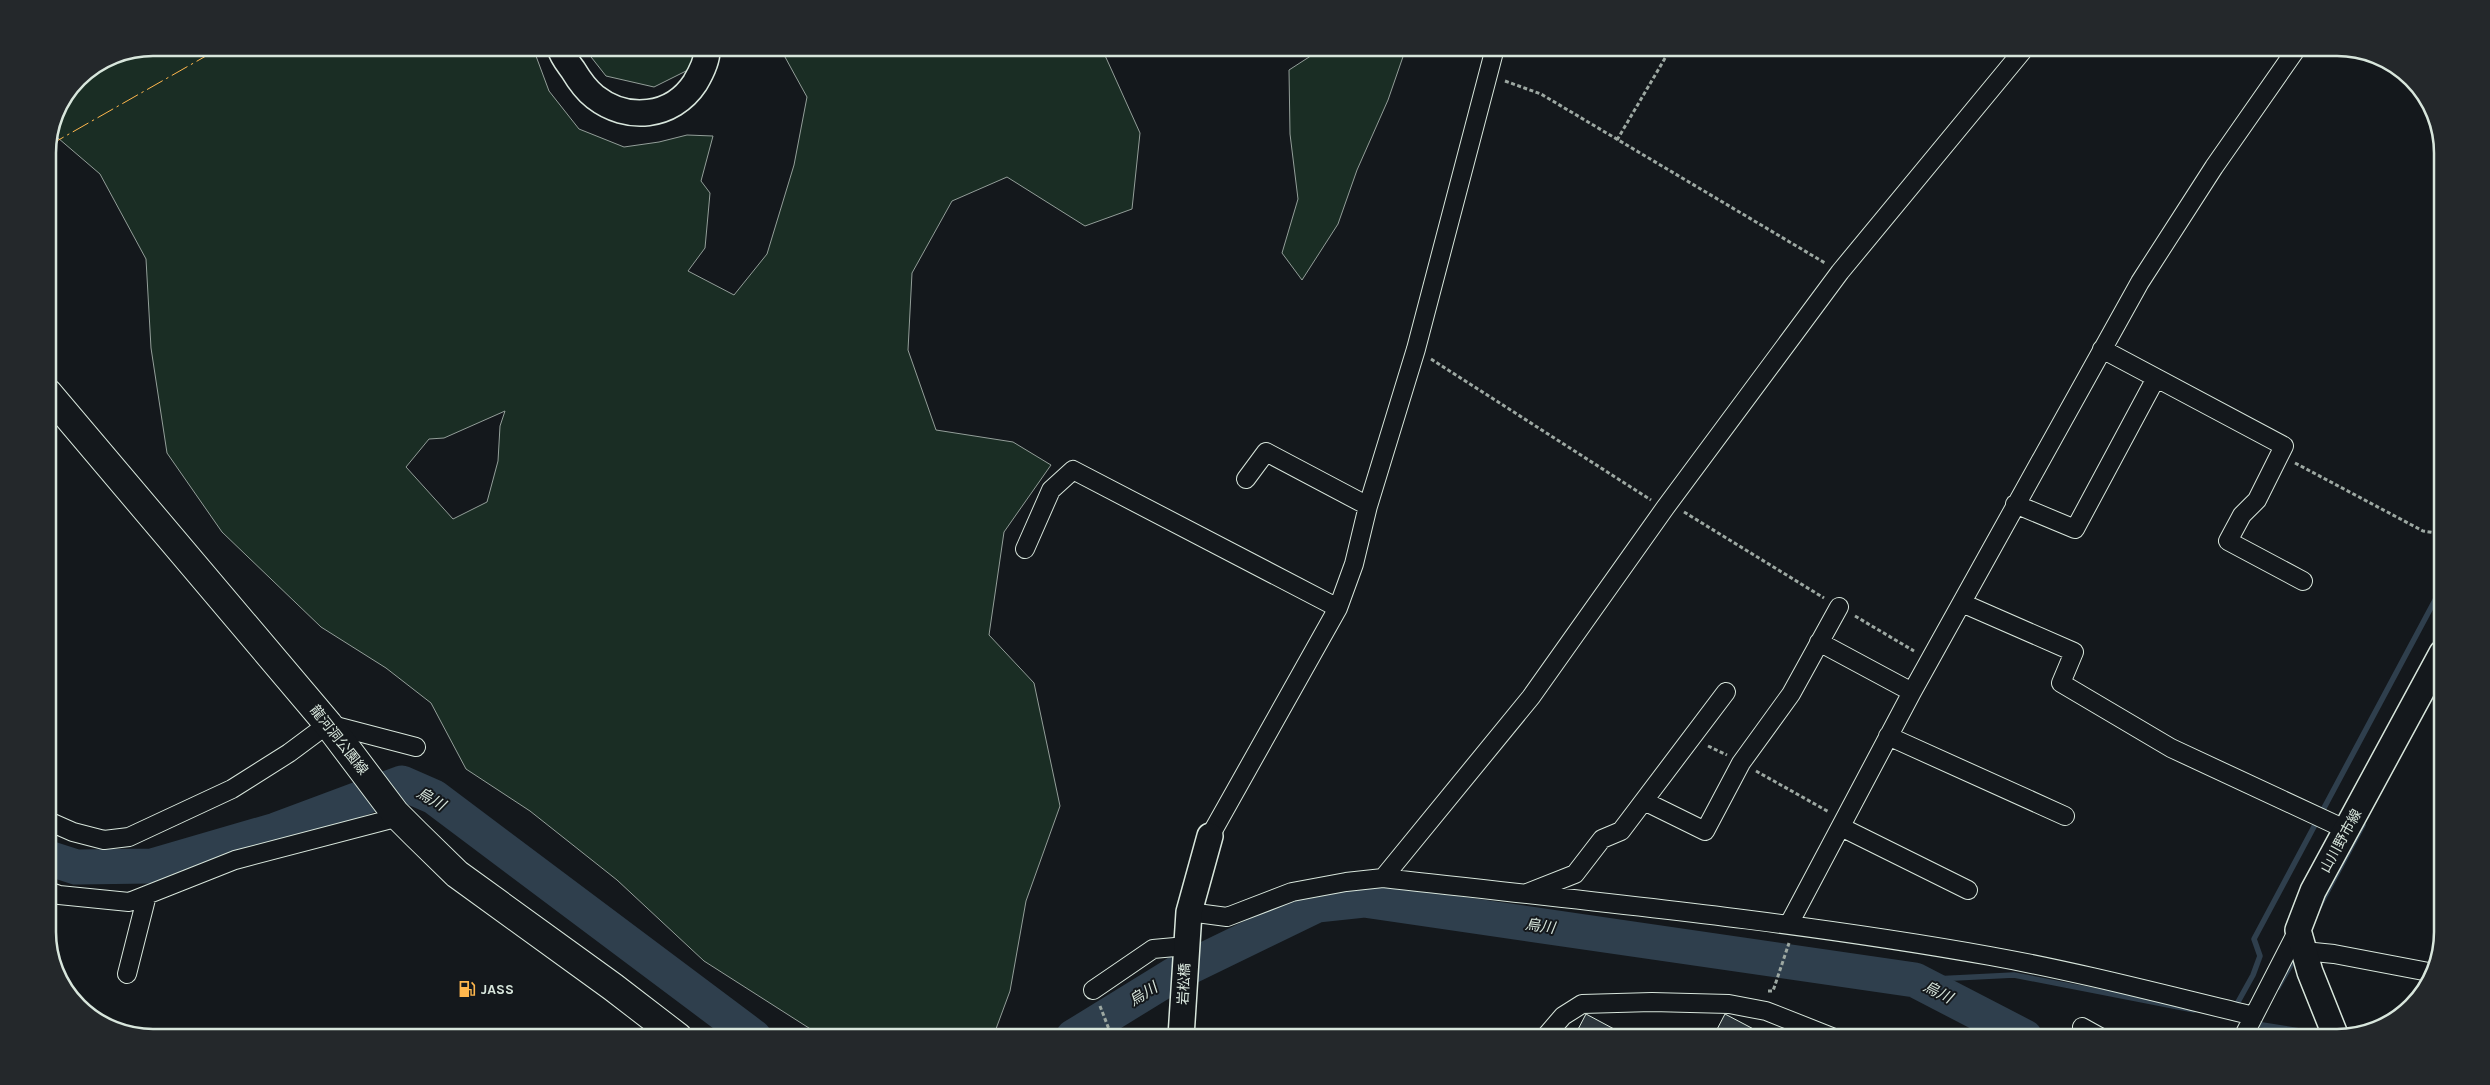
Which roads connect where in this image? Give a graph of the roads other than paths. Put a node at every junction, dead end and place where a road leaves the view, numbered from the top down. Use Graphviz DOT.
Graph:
graph roads {
  1 [pos="565,56"];
  2 [pos="706,56"];
  3 [pos="1493,56"];
  4 [pos="2018,56"];
  5 [pos="2291,56"];
  6 [pos="2102,349"];
  7 [pos="2156,378"];
  8 [pos="56,402"];
  9 [pos="1246,479"];
  10 [pos="2014,504"];
  11 [pos="1368,506"];
  12 [pos="1024,549"];
  13 [pos="2303,581"];
  14 [pos="1962,603"];
  15 [pos="1839,607"];
  16 [pos="1338,608"];
  17 [pos="1819,642"];
  18 [pos="2434,668"];
  19 [pos="1726,692"];
  20 [pos="1912,692"];
  21 [pos="328,724"];
  22 [pos="1888,736"];
  23 [pos="416,747"];
  24 [pos="1644,801"];
  25 [pos="397,815"];
  26 [pos="2065,816"];
  27 [pos="56,824"];
  28 [pos="1842,824"];
  29 [pos="2347,830"];
  30 [pos="1210,836"];
  31 [pos="1383,878"];
  32 [pos="1968,890"];
  33 [pos="56,894"];
  34 [pos="1524,894"];
  35 [pos="147,895"];
  36 [pos="1189,912"];
  37 [pos="1792,925"];
  38 [pos="2301,941"];
  39 [pos="1186,946"];
  40 [pos="2425,971"];
  41 [pos="127,974"];
  42 [pos="1096,997"];
  43 [pos="2254,1016"];
  44 [pos="2082,1027"];
  45 [pos="662,1029"];
  46 [pos="1181,1029"];
  47 [pos="1553,1029"];
  48 [pos="1810,1029"];
  49 [pos="2085,1029"];
  50 [pos="2248,1029"];
  51 [pos="2333,1029"];
  1 -- 2 [label="main road"];
  3 -- 11 [label="street"];
  4 -- 31 [label="street"];
  5 -- 6 [label="street"];
  6 -- 7 [label="street"];
  6 -- 10 [label="street"];
  7 -- 10 [label="street"];
  7 -- 13 [label="street"];
  8 -- 21 [label="main road, 龍河洞公園線"];
  9 -- 11 [label="street"];
  10 -- 14 [label="street"];
  11 -- 16 [label="street"];
  12 -- 16 [label="street"];
  14 -- 20 [label="street"];
  14 -- 29 [label="street"];
  15 -- 17 [label="street"];
  16 -- 30 [label="street"];
  17 -- 20 [label="street"];
  17 -- 24 [label="street"];
  18 -- 29 [label="main road, 山川野市線"];
  19 -- 24 [label="street"];
  20 -- 22 [label="street"];
  21 -- 23 [label="street"];
  21 -- 25 [label="main road, 龍河洞公園線"];
  21 -- 27 [label="street"];
  22 -- 26 [label="street"];
  22 -- 28 [label="street"];
  24 -- 34 [label="street"];
  25 -- 35 [label="street"];
  25 -- 45 [label="main road, 龍河洞公園線"];
  28 -- 32 [label="street"];
  28 -- 37 [label="street"];
  29 -- 38 [label="main road, 山川野市線"];
  30 -- 36 [label="main road, 岩松橋"];
  31 -- 34 [label="street"];
  31 -- 36 [label="street"];
  33 -- 35 [label="street"];
  34 -- 37 [label="street"];
  35 -- 41 [label="street"];
  36 -- 39 [label="main road, 岩松橋"];
  37 -- 43 [label="street"];
  38 -- 40 [label="street"];
  38 -- 43 [label="street"];
  38 -- 51 [label="main road"];
  39 -- 42 [label="street"];
  39 -- 46 [label="main road, 岩松橋"];
  43 -- 50 [label="street"];
  44 -- 49 [label="street"];
  47 -- 48 [label="street"];
}
